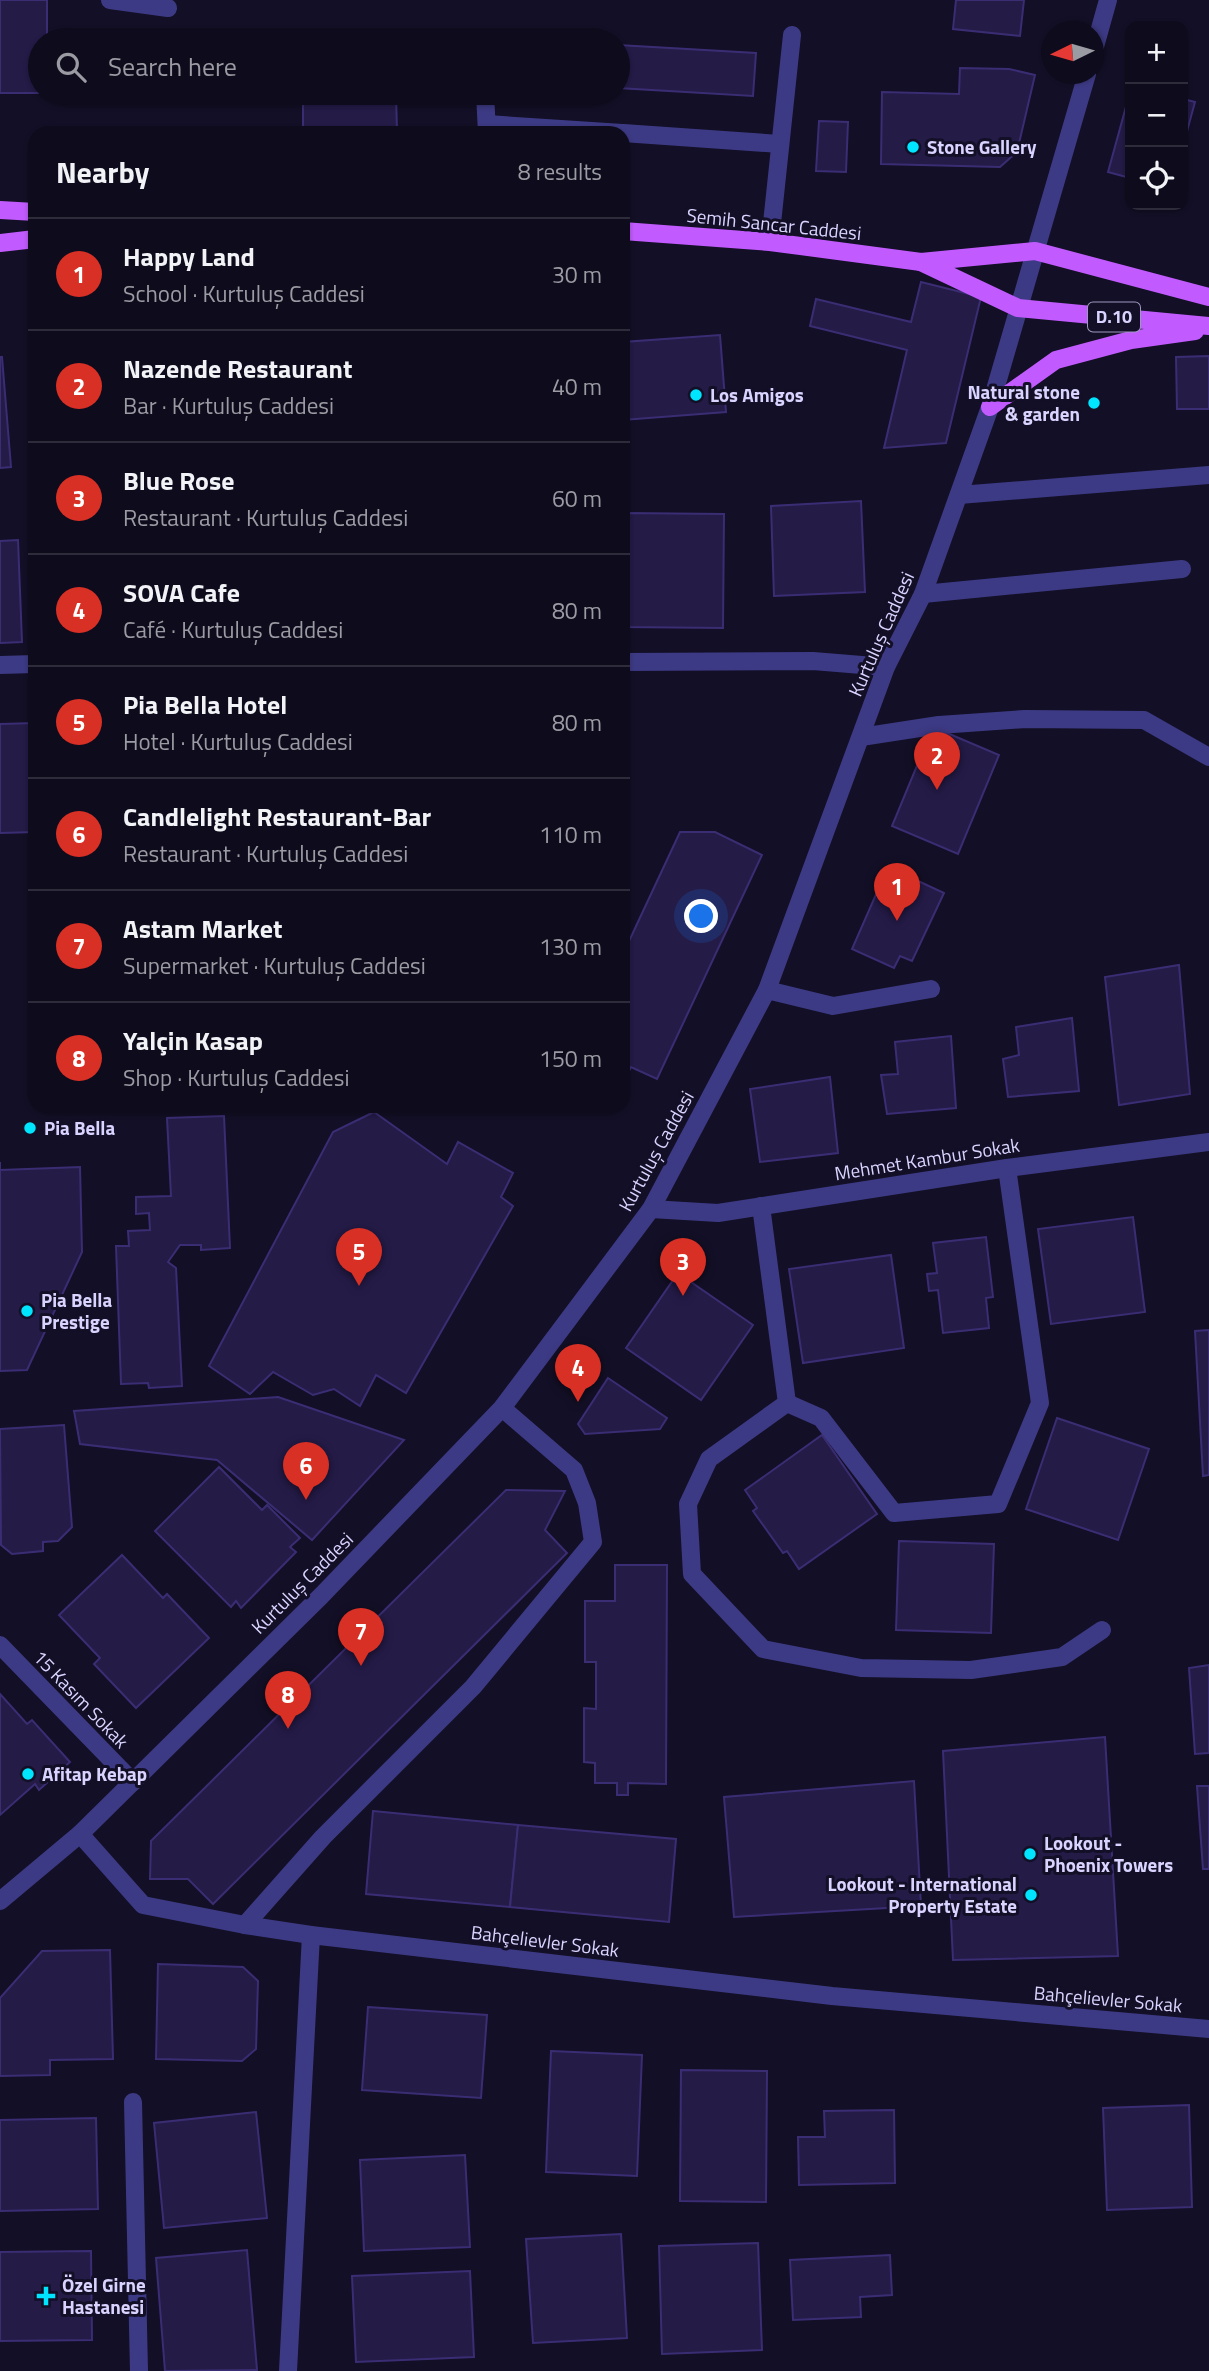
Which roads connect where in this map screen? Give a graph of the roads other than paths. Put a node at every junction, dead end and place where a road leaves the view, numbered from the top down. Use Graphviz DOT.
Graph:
graph roads {
  1 [pos="110,0"];
  2 [pos="1108,0"];
  3 [pos="168,8"];
  4 [pos="1102,21"];
  5 [pos="792,35"];
  6 [pos="1084,84"];
  7 [pos="486,105"];
  8 [pos="487,126"];
  9 [pos="630,133"];
  10 [pos="780,144"];
  11 [pos="0,210"];
  12 [pos="28,212"];
  13 [pos="630,232"];
  14 [pos="28,240"];
  15 [pos="770,242"];
  16 [pos="0,243"];
  17 [pos="1035,251"];
  18 [pos="921,262"];
  19 [pos="1209,297"];
  20 [pos="1018,308"];
  21 [pos="1209,327"];
  22 [pos="990,407"];
  23 [pos="1209,475"];
  24 [pos="959,495"];
  25 [pos="1182,569"];
  26 [pos="923,594"];
  27 [pos="630,662"];
  28 [pos="28,664"];
  29 [pos="0,665"];
  30 [pos="886,667"];
  31 [pos="861,737"];
  32 [pos="1209,757"];
  33 [pos="931,989"];
  34 [pos="767,990"];
  35 [pos="1209,1142"];
  36 [pos="1007,1168"];
  37 [pos="761,1206"];
  38 [pos="651,1209"];
  39 [pos="788,1403"];
  40 [pos="502,1408"];
  41 [pos="1102,1630"];
  42 [pos="0,1645"];
  43 [pos="133,1782"];
  44 [pos="80,1834"];
  45 [pos="0,1901"];
  46 [pos="245,1925"];
  47 [pos="311,1935"];
  48 [pos="1209,2029"];
  49 [pos="133,2102"];
  50 [pos="139,2371"];
  51 [pos="288,2371"];
  1 -- 3 [label="street"];
  2 -- 4 [label="street"];
  5 -- 10 [label="street"];
  6 -- 17 [label="street, Kurtuluş Caddesi"];
  7 -- 8 [label="street"];
  9 -- 10 [label="street"];
  10 -- 15 [label="street"];
  11 -- 12 [label="main road"];
  13 -- 15 [label="main road, Semih Sancar Caddesi / D.10"];
  14 -- 16 [label="main road"];
  15 -- 18 [label="main road, Semih Sancar Caddesi / D.10"];
  17 -- 18 [label="main road, Semih Sancar Caddesi / D.10"];
  17 -- 19 [label="main road, Semih Sancar Caddesi / D.10"];
  17 -- 20 [label="street, Kurtuluş Caddesi"];
  18 -- 20 [label="main road, Semih Sancar Caddesi / D.10"];
  20 -- 21 [label="main road, Semih Sancar Caddesi / D.10"];
  20 -- 22 [label="street, Kurtuluş Caddesi"];
  21 -- 22 [label="main road"];
  22 -- 24 [label="street, Kurtuluş Caddesi"];
  23 -- 24 [label="street"];
  24 -- 26 [label="street, Kurtuluş Caddesi"];
  25 -- 26 [label="street"];
  26 -- 30 [label="street, Kurtuluş Caddesi"];
  27 -- 30 [label="street"];
  28 -- 29 [label="street"];
  30 -- 31 [label="street, Kurtuluş Caddesi"];
  31 -- 32 [label="street"];
  31 -- 34 [label="street, Kurtuluş Caddesi"];
  33 -- 34 [label="street"];
  34 -- 38 [label="street, Kurtuluş Caddesi"];
  35 -- 36 [label="street, Mehmet Kambur Sokak"];
  36 -- 37 [label="street, Mehmet Kambur Sokak"];
  36 -- 39 [label="street"];
  37 -- 38 [label="street, Mehmet Kambur Sokak"];
  37 -- 39 [label="street"];
  38 -- 40 [label="street, Kurtuluş Caddesi"];
  39 -- 41 [label="street"];
  40 -- 43 [label="street, Kurtuluş Caddesi"];
  40 -- 46 [label="street"];
  42 -- 43 [label="street, 15 Kasım Sokak"];
  43 -- 44 [label="street, Kurtuluş Caddesi"];
  44 -- 45 [label="street, Kurtuluş Caddesi"];
  44 -- 46 [label="street, Bahçelievler Sokak"];
  46 -- 47 [label="street, Bahçelievler Sokak"];
  47 -- 48 [label="street, Bahçelievler Sokak"];
  47 -- 51 [label="street"];
  49 -- 50 [label="street"];
}
